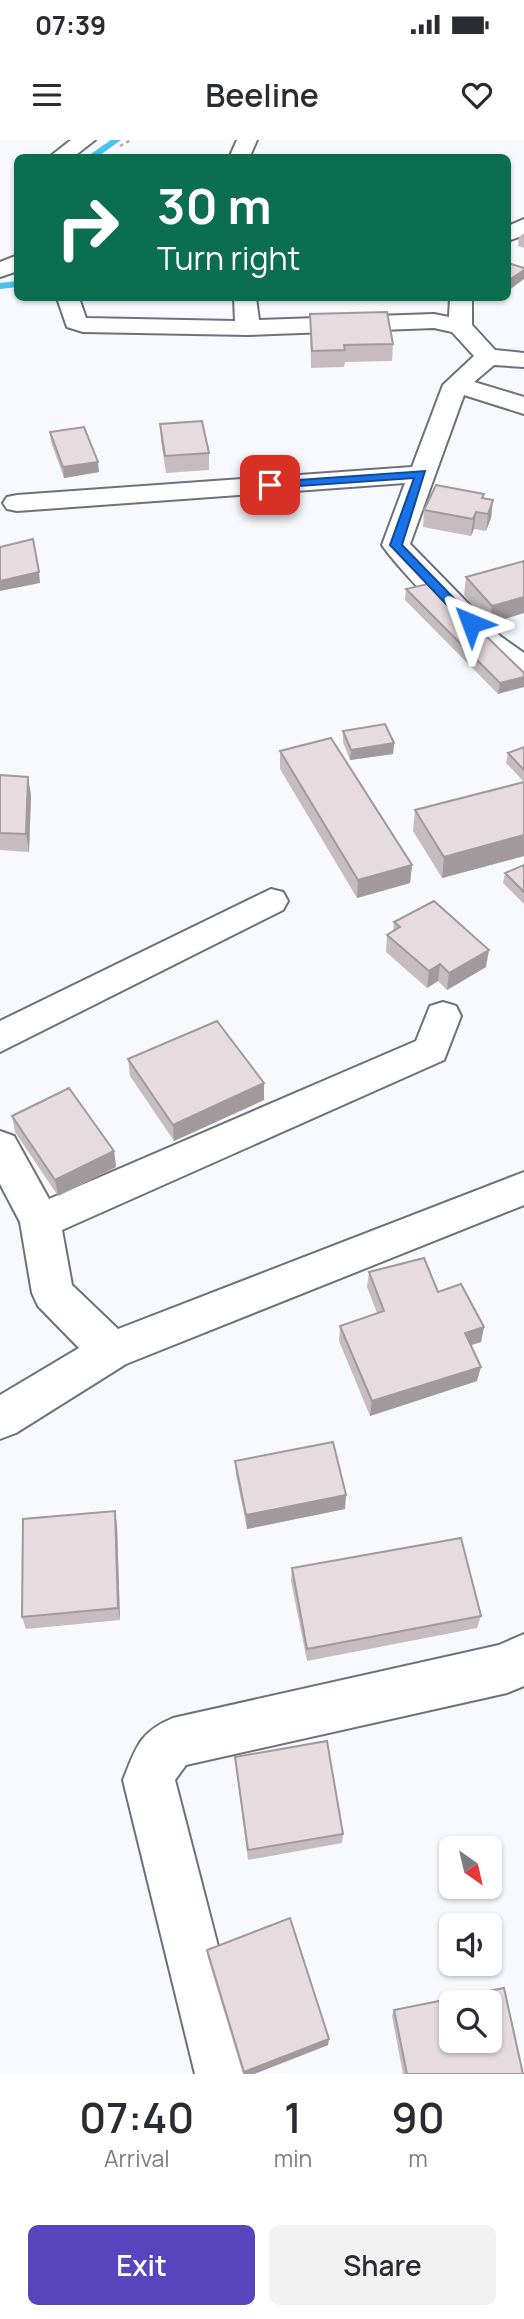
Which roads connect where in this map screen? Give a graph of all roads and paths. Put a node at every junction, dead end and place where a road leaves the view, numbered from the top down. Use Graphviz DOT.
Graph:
graph roads {
  1 [pos="85,140"];
  2 [pos="64,154"];
  3 [pos="69,301"];
  4 [pos="245,301"];
  5 [pos="461,301"];
  6 [pos="460,326"];
  7 [pos="248,328"];
  8 [pos="488,357"];
  9 [pos="524,360"];
  10 [pos="455,385"];
  11 [pos="524,406"];
  12 [pos="421,474"];
  13 [pos="17,503"];
  14 [pos="524,667"];
  15 [pos="271,901"];
  16 [pos="443,1016"];
  17 [pos="0,1038"];
  18 [pos="0,1147"];
  19 [pos="524,1188"];
  20 [pos="40,1221"];
  21 [pos="111,1351"];
  22 [pos="0,1419"];
  23 [pos="524,1658"];
  24 [pos="223,2074"];
  1 -- 2 [label="street"];
  3 -- 7 [label="street"];
  4 -- 7 [label="street"];
  5 -- 6 [label="street"];
  6 -- 7 [label="street"];
  6 -- 8 [label="street"];
  8 -- 9 [label="street"];
  8 -- 10 [label="street"];
  10 -- 11 [label="street"];
  10 -- 12 [label="street"];
  12 -- 13 [label="street"];
  12 -- 14 [label="street"];
  15 -- 17 [label="street"];
  16 -- 20 [label="street"];
  18 -- 20 [label="street"];
  19 -- 21 [label="street"];
  20 -- 21 [label="street"];
  21 -- 22 [label="street"];
  23 -- 24 [label="street"];
}
